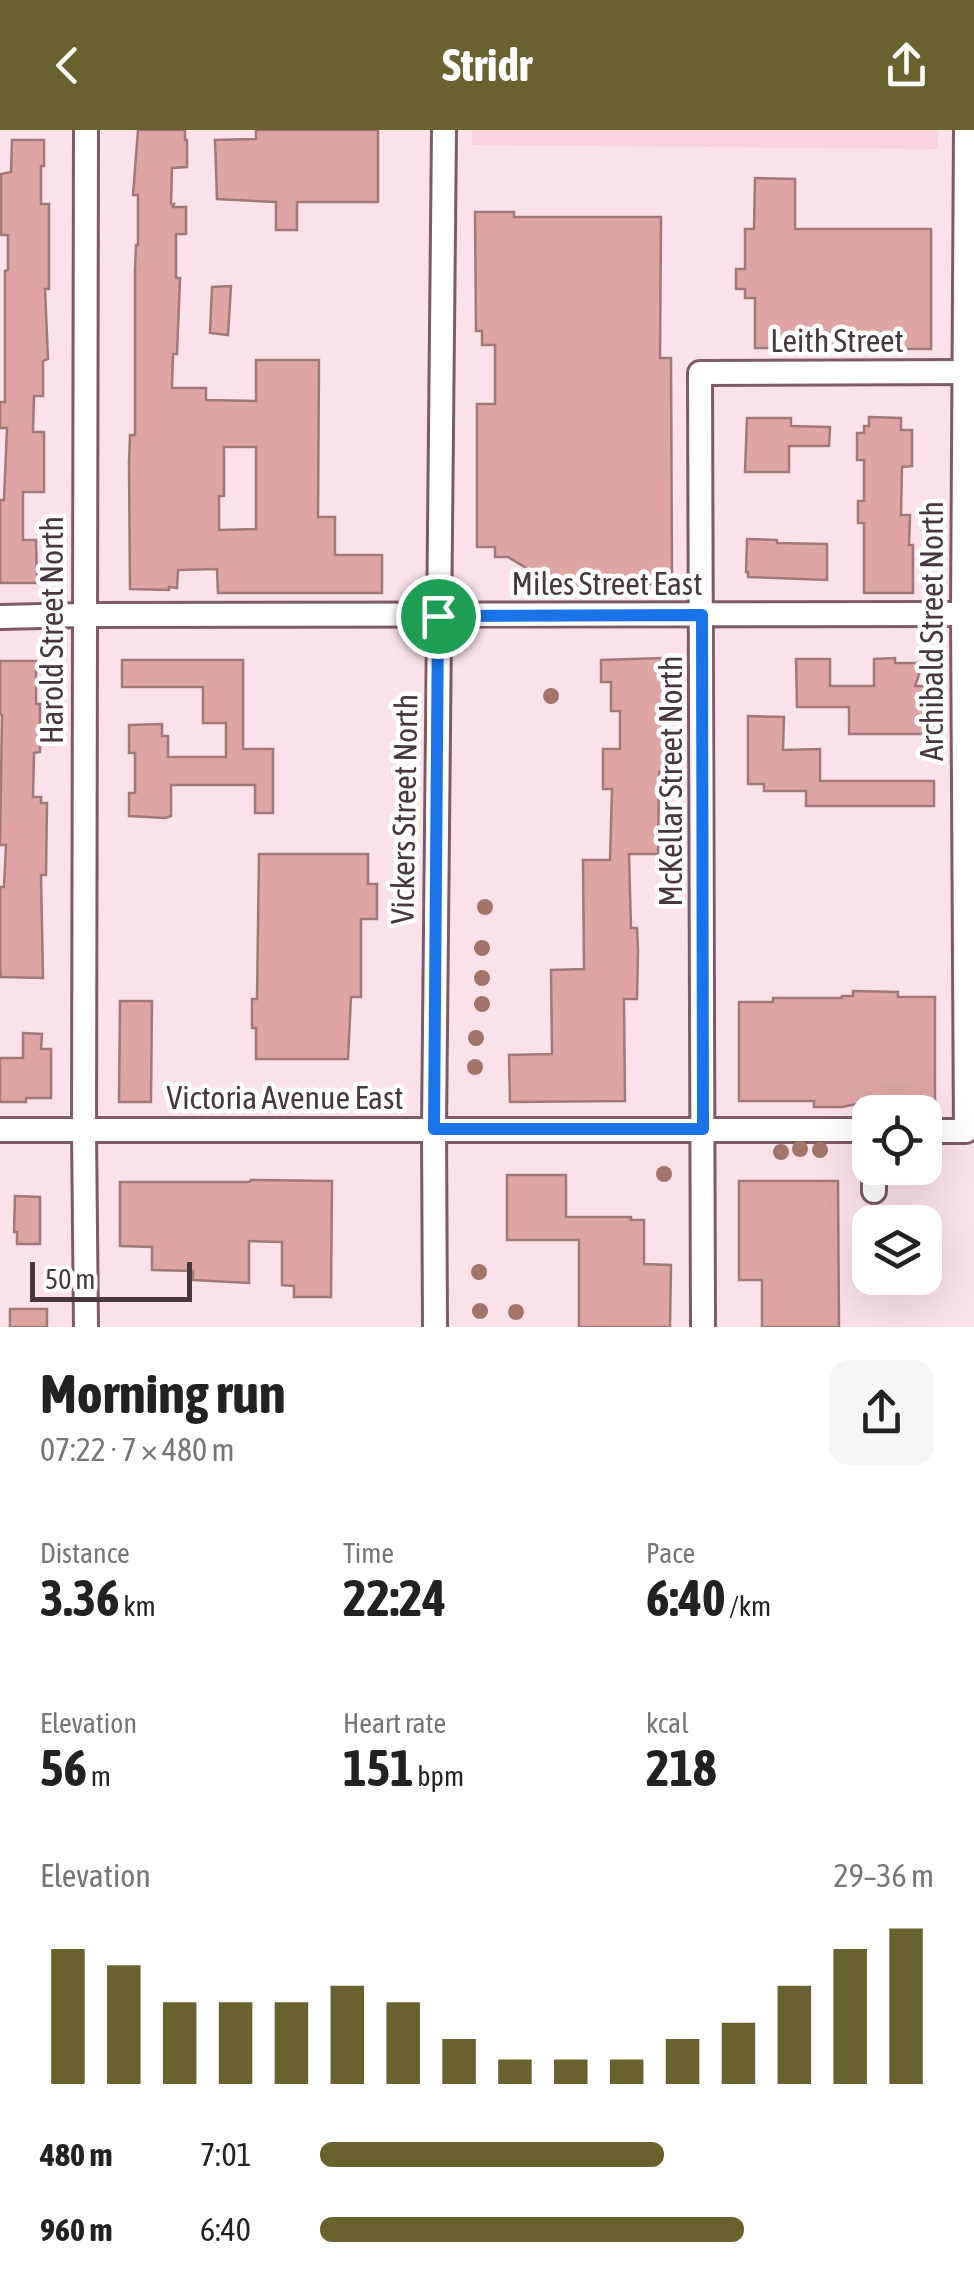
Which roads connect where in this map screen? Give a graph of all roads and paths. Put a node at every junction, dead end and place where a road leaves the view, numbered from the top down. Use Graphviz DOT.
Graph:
graph roads {
  1 [pos="86,130"];
  2 [pos="444,130"];
  3 [pos="966,130"];
  4 [pos="969,372"];
  5 [pos="700,373"];
  6 [pos="968,614"];
  7 [pos="84,615"];
  8 [pos="702,615"];
  9 [pos="438,616"];
  10 [pos="0,617"];
  11 [pos="970,943"];
  12 [pos="434,1129"];
  13 [pos="703,1129"];
  14 [pos="0,1130"];
  15 [pos="84,1130"];
  16 [pos="852,1130"];
  17 [pos="942,1131"];
  18 [pos="874,1185"];
  19 [pos="874,1192"];
  20 [pos="86,1327"];
  21 [pos="436,1327"];
  22 [pos="704,1327"];
  1 -- 7 [label="street, Harold Street North"];
  2 -- 9 [label="street, Vickers Street North"];
  3 -- 4 [label="street, Archibald Street North"];
  4 -- 5 [label="street, Leith Street"];
  4 -- 6 [label="street, Archibald Street North"];
  5 -- 8 [label="street, McKellar Street North"];
  6 -- 8 [label="street, Miles Street East"];
  6 -- 11 [label="street, Archibald Street North"];
  7 -- 9 [label="street, Miles Street East"];
  7 -- 10 [label="street, Miles Street East"];
  7 -- 15 [label="street, Harold Street North"];
  8 -- 9 [label="street, Miles Street East"];
  8 -- 13 [label="street, McKellar Street North"];
  9 -- 12 [label="street, Vickers Street North"];
  11 -- 17 [label="street, Archibald Street North"];
  12 -- 13 [label="street, Victoria Avenue East"];
  12 -- 15 [label="street, Victoria Avenue East"];
  12 -- 21 [label="street, Vickers Street North"];
  13 -- 16 [label="street, Victoria Avenue East"];
  13 -- 22 [label="street, McKellar Street North"];
  14 -- 15 [label="street, Victoria Avenue East"];
  15 -- 20 [label="street, Harold Street North"];
  18 -- 19 [label="street"];
}
